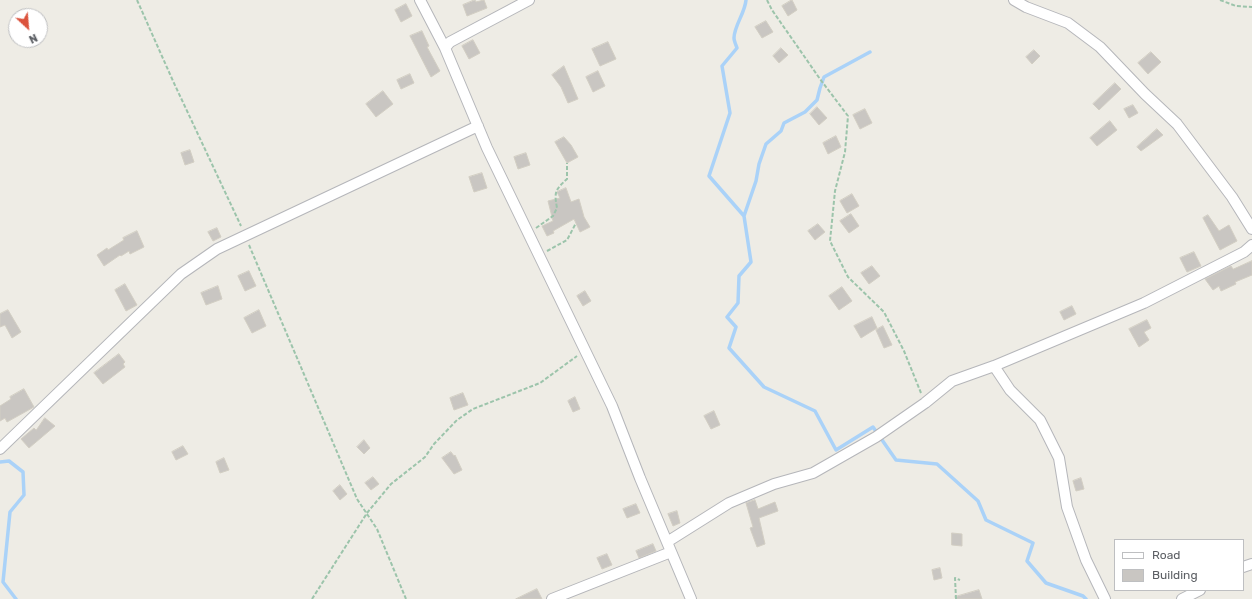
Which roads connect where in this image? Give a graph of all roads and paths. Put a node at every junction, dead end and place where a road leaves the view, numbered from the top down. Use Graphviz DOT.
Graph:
graph roads {
  1 [pos="137,0"];
  2 [pos="420,0"];
  3 [pos="529,0"];
  4 [pos="767,0"];
  5 [pos="1014,0"];
  6 [pos="1220,0"];
  7 [pos="1252,7"];
  8 [pos="445,48"];
  9 [pos="478,126"];
  10 [pos="567,163"];
  11 [pos="576,223"];
  12 [pos="1252,228"];
  13 [pos="528,233"];
  14 [pos="246,236"];
  15 [pos="1252,245"];
  16 [pos="539,256"];
  17 [pos="585,350"];
  18 [pos="994,366"];
  19 [pos="925,403"];
  20 [pos="0,449"];
  21 [pos="367,513"];
  22 [pos="667,542"];
  23 [pos="671,552"];
  24 [pos="960,580"];
  25 [pos="1198,591"];
  26 [pos="555,598"];
  27 [pos="312,599"];
  28 [pos="406,599"];
  29 [pos="691,599"];
  30 [pos="956,599"];
  31 [pos="1105,599"];
  32 [pos="1182,599"];
  1 -- 14 [label="path"];
  2 -- 8 [label="street"];
  3 -- 8 [label="street"];
  4 -- 19 [label="path"];
  5 -- 12 [label="street"];
  6 -- 7 [label="path"];
  8 -- 9 [label="street"];
  9 -- 13 [label="street"];
  9 -- 14 [label="street"];
  10 -- 13 [label="path"];
  11 -- 16 [label="path"];
  13 -- 16 [label="street"];
  14 -- 20 [label="street"];
  14 -- 21 [label="path"];
  15 -- 18 [label="street"];
  16 -- 17 [label="street"];
  17 -- 21 [label="path"];
  17 -- 22 [label="street"];
  18 -- 19 [label="street"];
  18 -- 31 [label="street"];
  19 -- 22 [label="street"];
  21 -- 27 [label="path"];
  21 -- 28 [label="path"];
  22 -- 23 [label="street"];
  23 -- 26 [label="street"];
  23 -- 29 [label="street"];
  24 -- 30 [label="path"];
  25 -- 32 [label="street"];
}
